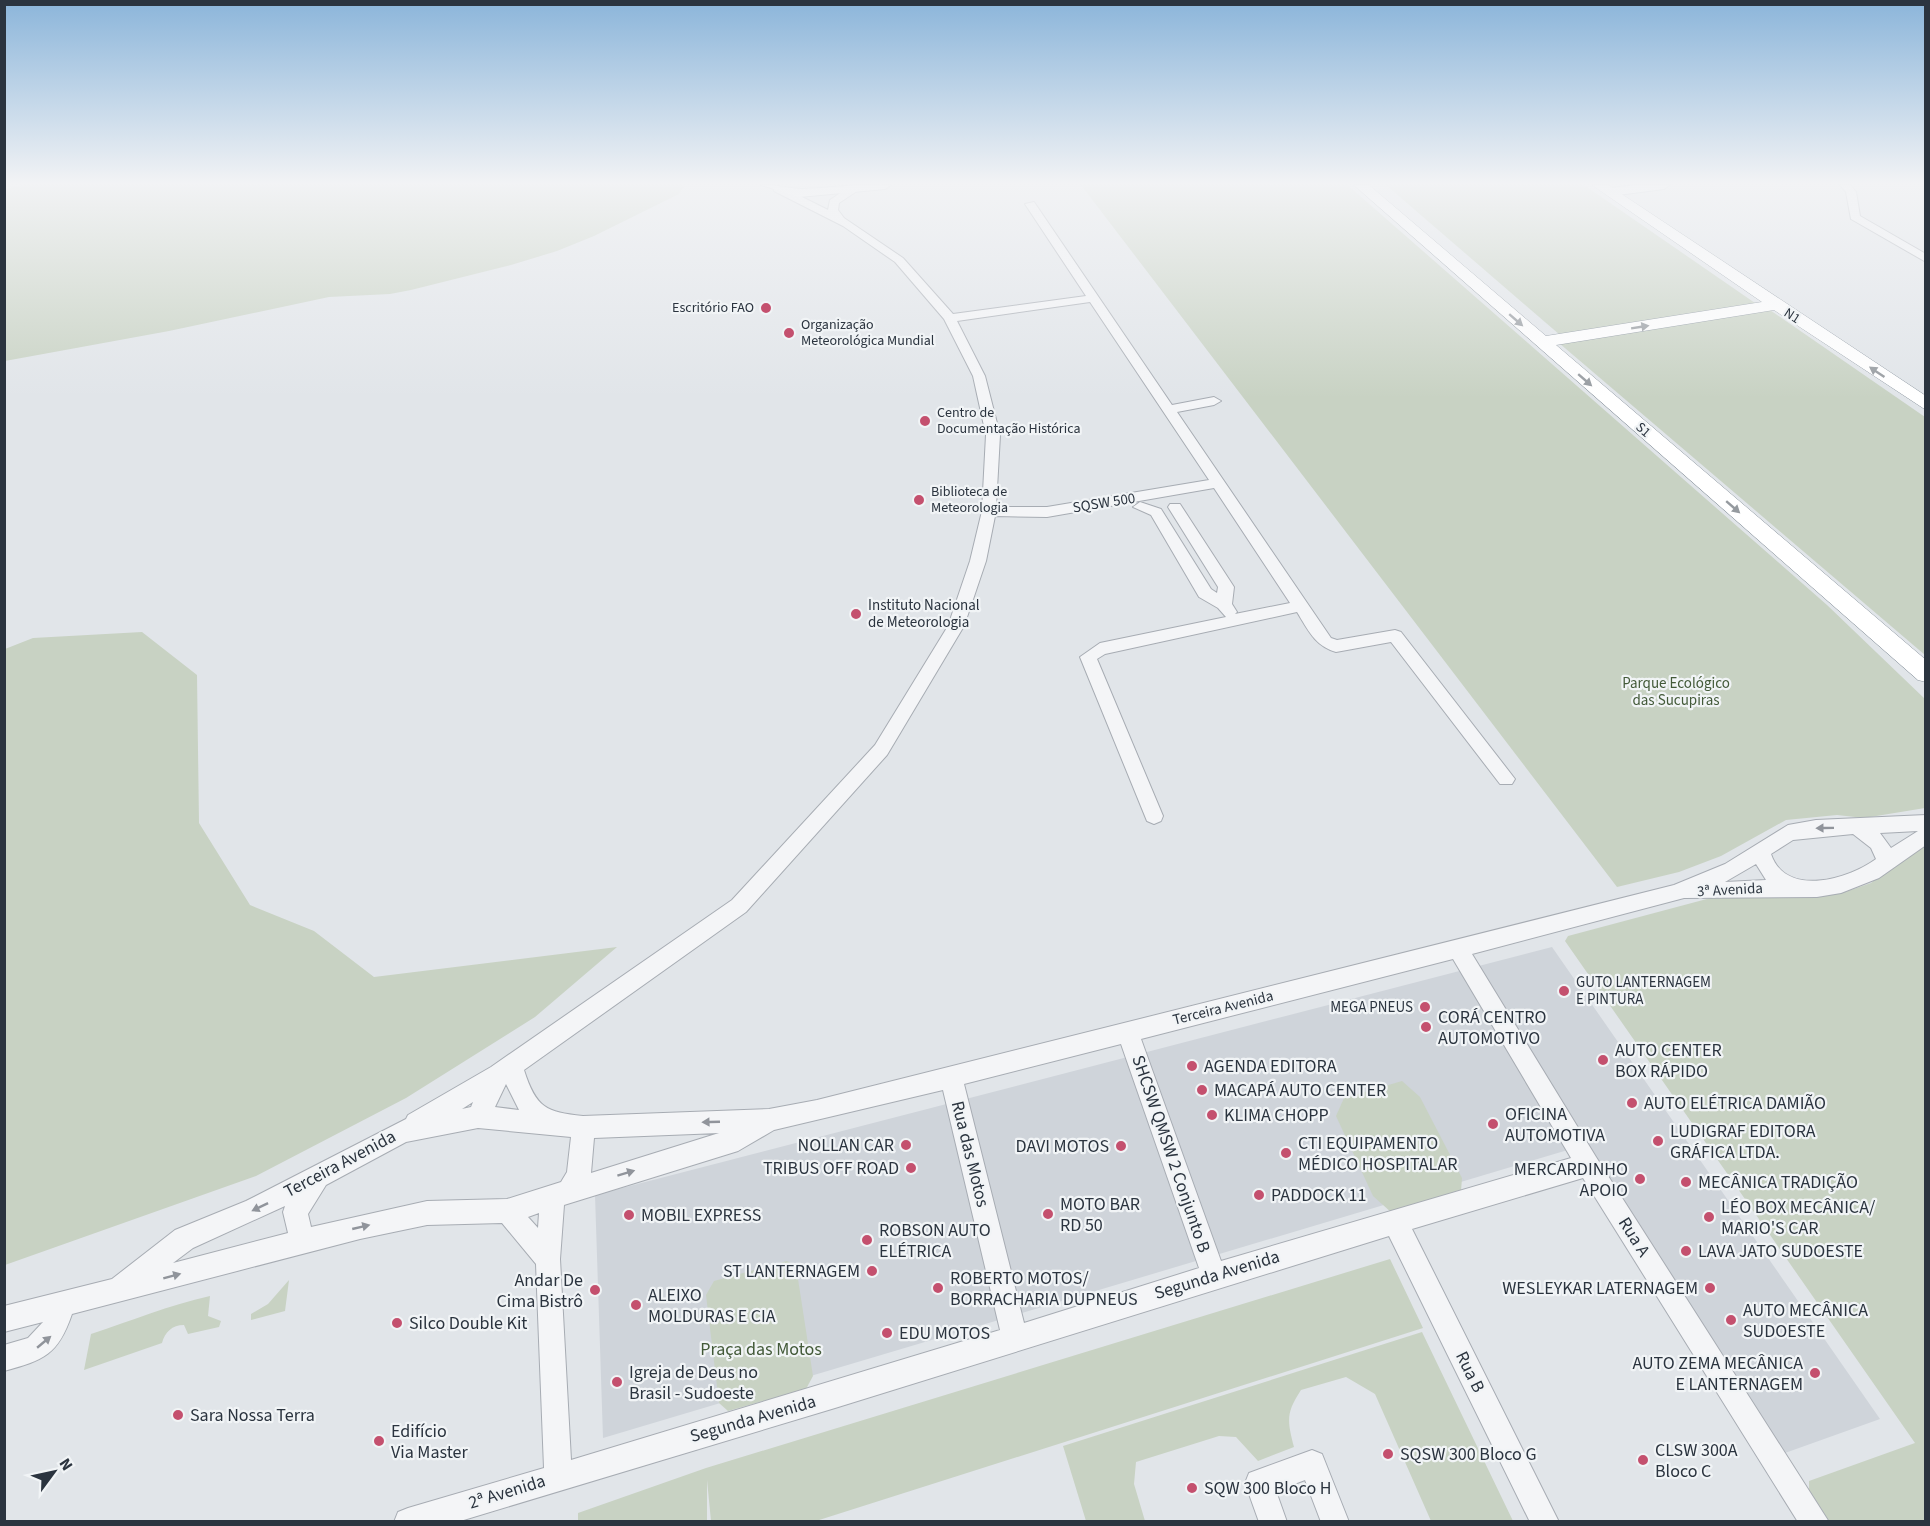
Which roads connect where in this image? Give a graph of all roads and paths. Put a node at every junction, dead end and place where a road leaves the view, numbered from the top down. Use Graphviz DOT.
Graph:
graph roads {
  1 [pos="892,256"];
  2 [pos="1065,256"];
  3 [pos="1443,256"];
  4 [pos="1704,256"];
  5 [pos="1093,298"];
  6 [pos="1776,306"];
  7 [pos="950,318"];
  8 [pos="1541,342"];
  9 [pos="1214,401"];
  10 [pos="1926,405"];
  11 [pos="1169,410"];
  12 [pos="1218,483"];
  13 [pos="1140,507"];
  14 [pos="1174,507"];
  15 [pos="989,511"];
  16 [pos="1224,604"];
  17 [pos="1301,606"];
  18 [pos="1236,620"];
  19 [pos="1926,674"];
  20 [pos="1506,779"];
  21 [pos="1154,816"];
  22 [pos="1926,823"];
  23 [pos="1858,828"];
  24 [pos="1926,836"];
  25 [pos="1761,853"];
  26 [pos="1887,863"];
  27 [pos="1801,891"];
  28 [pos="1676,893"];
  29 [pos="1458,949"];
  30 [pos="1128,1032"];
  31 [pos="505,1070"];
  32 [pos="951,1076"];
  33 [pos="478,1116"];
  34 [pos="769,1120"];
  35 [pos="550,1125"];
  36 [pos="583,1127"];
  37 [pos="403,1131"];
  38 [pos="1588,1165"];
  39 [pos="317,1178"];
  40 [pos="561,1194"];
  41 [pos="507,1211"];
  42 [pos="1395,1222"];
  43 [pos="303,1242"];
  44 [pos="548,1259"];
  45 [pos="1214,1276"];
  46 [pos="116,1291"];
  47 [pos="62,1305"];
  48 [pos="4,1319"];
  49 [pos="1014,1336"];
  50 [pos="4,1358"];
  51 [pos="607,1462"];
  52 [pos="558,1477"];
  53 [pos="408,1521"];
  54 [pos="1273,1521"];
  55 [pos="1335,1521"];
  56 [pos="1545,1521"];
  57 [pos="1815,1521"];
  1 -- 7 [label="street"];
  2 -- 5 [label="street"];
  3 -- 8 [label="highway, S1, one-way"];
  4 -- 6 [label="highway, N1"];
  5 -- 7 [label="street"];
  5 -- 11 [label="street"];
  8 -- 6 [label="highway, one-way"];
  10 -- 6 [label="highway, N1, one-way"];
  7 -- 15 [label="street"];
  8 -- 19 [label="highway, S1, one-way"];
  9 -- 11 [label="street"];
  11 -- 12 [label="street"];
  12 -- 15 [label="street, SQSW 500"];
  12 -- 17 [label="street"];
  13 -- 16 [label="street"];
  14 -- 16 [label="street"];
  15 -- 31 [label="street"];
  16 -- 18 [label="street"];
  17 -- 18 [label="street"];
  17 -- 20 [label="street"];
  18 -- 21 [label="street"];
  22 -- 23 [label="street, 3ª Avenida"];
  23 -- 25 [label="street, 3ª Avenida, one-way"];
  23 -- 26 [label="street"];
  24 -- 26 [label="street, 3ª Avenida"];
  25 -- 27 [label="street"];
  25 -- 28 [label="street, 3ª Avenida"];
  26 -- 27 [label="street, 3ª Avenida"];
  27 -- 28 [label="street, 3ª Avenida"];
  28 -- 29 [label="street, Terceira Avenida"];
  29 -- 30 [label="street, Terceira Avenida"];
  29 -- 38 [label="street, Rua A"];
  30 -- 32 [label="street, Terceira Avenida"];
  30 -- 45 [label="street, SHCSW QMSW 2 Conjunto B"];
  31 -- 33 [label="street"];
  31 -- 35 [label="street"];
  31 -- 37 [label="street"];
  32 -- 34 [label="street, Terceira Avenida"];
  32 -- 49 [label="street, Rua das Motos"];
  33 -- 35 [label="street, Terceira Avenida"];
  33 -- 37 [label="street, Terceira Avenida"];
  34 -- 36 [label="street, Terceira Avenida, one-way"];
  40 -- 34 [label="street, Terceira Avenida, one-way"];
  35 -- 36 [label="street, Terceira Avenida"];
  36 -- 40 [label="street"];
  37 -- 39 [label="street, Terceira Avenida"];
  38 -- 42 [label="street, Segunda Avenida"];
  38 -- 57 [label="street, Rua A"];
  39 -- 43 [label="street"];
  39 -- 46 [label="street, Terceira Avenida, one-way"];
  40 -- 41 [label="street, Terceira Avenida"];
  40 -- 44 [label="street"];
  43 -- 41 [label="street, Terceira Avenida, one-way"];
  41 -- 44 [label="street"];
  42 -- 45 [label="street, Segunda Avenida"];
  42 -- 56 [label="street, Rua B"];
  46 -- 43 [label="street, Terceira Avenida, one-way"];
  44 -- 52 [label="street"];
  45 -- 49 [label="street, Segunda Avenida"];
  46 -- 47 [label="street, Terceira Avenida"];
  47 -- 48 [label="street, Terceira Avenida"];
  50 -- 47 [label="street, one-way"];
  49 -- 51 [label="street, Segunda Avenida"];
  51 -- 52 [label="street, 2ª Avenida"];
  52 -- 53 [label="street, 2ª Avenida"];
  54 -- 55 [label="street"];
}
